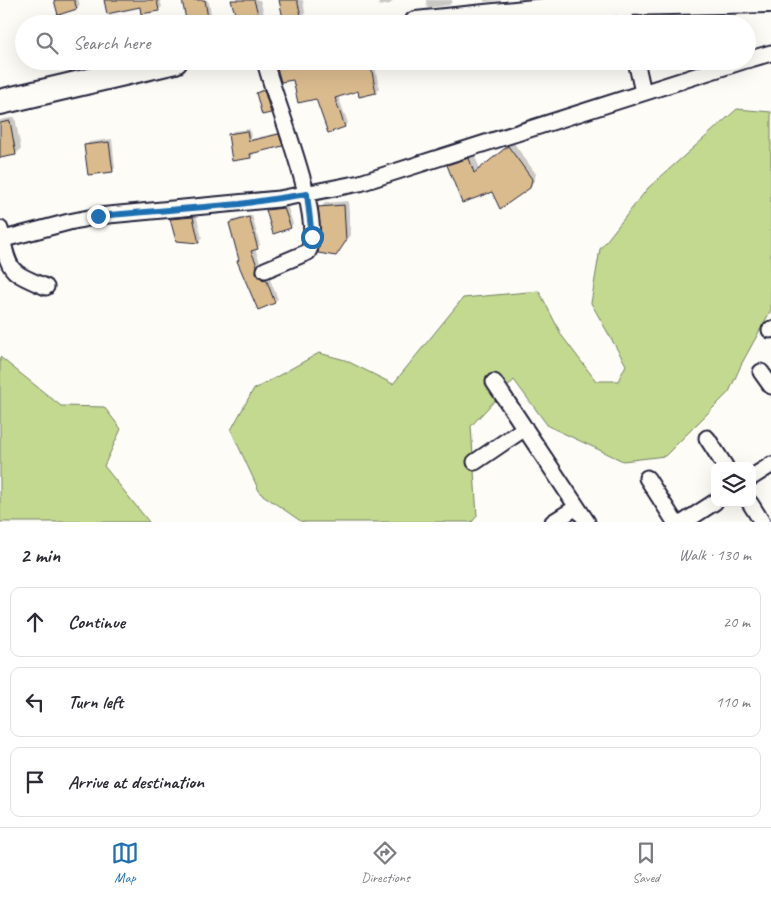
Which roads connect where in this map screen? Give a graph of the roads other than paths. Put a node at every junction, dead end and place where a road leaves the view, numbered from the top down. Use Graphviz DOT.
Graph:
graph roads {
  1 [pos="771,0"];
  2 [pos="625,14"];
  3 [pos="604,15"];
  4 [pos="771,52"];
  5 [pos="756,57"];
  6 [pos="137,70"];
  7 [pos="268,70"];
  8 [pos="638,70"];
  9 [pos="714,70"];
  10 [pos="643,92"];
  11 [pos="0,102"];
  12 [pos="307,194"];
  13 [pos="1,236"];
  14 [pos="265,270"];
  15 [pos="46,287"];
  16 [pos="761,372"];
  17 [pos="494,382"];
  18 [pos="771,386"];
  19 [pos="525,428"];
  20 [pos="707,438"];
  21 [pos="475,462"];
  22 [pos="722,462"];
  23 [pos="771,464"];
  24 [pos="756,474"];
  25 [pos="647,478"];
  26 [pos="711,505"];
  27 [pos="577,507"];
  28 [pos="753,507"];
  29 [pos="553,522"];
  30 [pos="587,522"];
  31 [pos="675,522"];
  32 [pos="684,522"];
  33 [pos="762,522"];
  1 -- 2 [label="main road"];
  2 -- 3 [label="main road"];
  4 -- 5 [label="street"];
  6 -- 11 [label="main road"];
  7 -- 12 [label="street"];
  8 -- 10 [label="street"];
  9 -- 10 [label="street"];
  10 -- 12 [label="street"];
  12 -- 13 [label="street"];
  12 -- 14 [label="street"];
  13 -- 15 [label="street"];
  16 -- 18 [label="street"];
  17 -- 19 [label="street"];
  19 -- 21 [label="street"];
  19 -- 27 [label="street"];
  20 -- 22 [label="street"];
  23 -- 24 [label="street"];
  25 -- 31 [label="street"];
  26 -- 32 [label="street"];
  27 -- 29 [label="street"];
  27 -- 30 [label="street"];
  28 -- 33 [label="street"];
}
